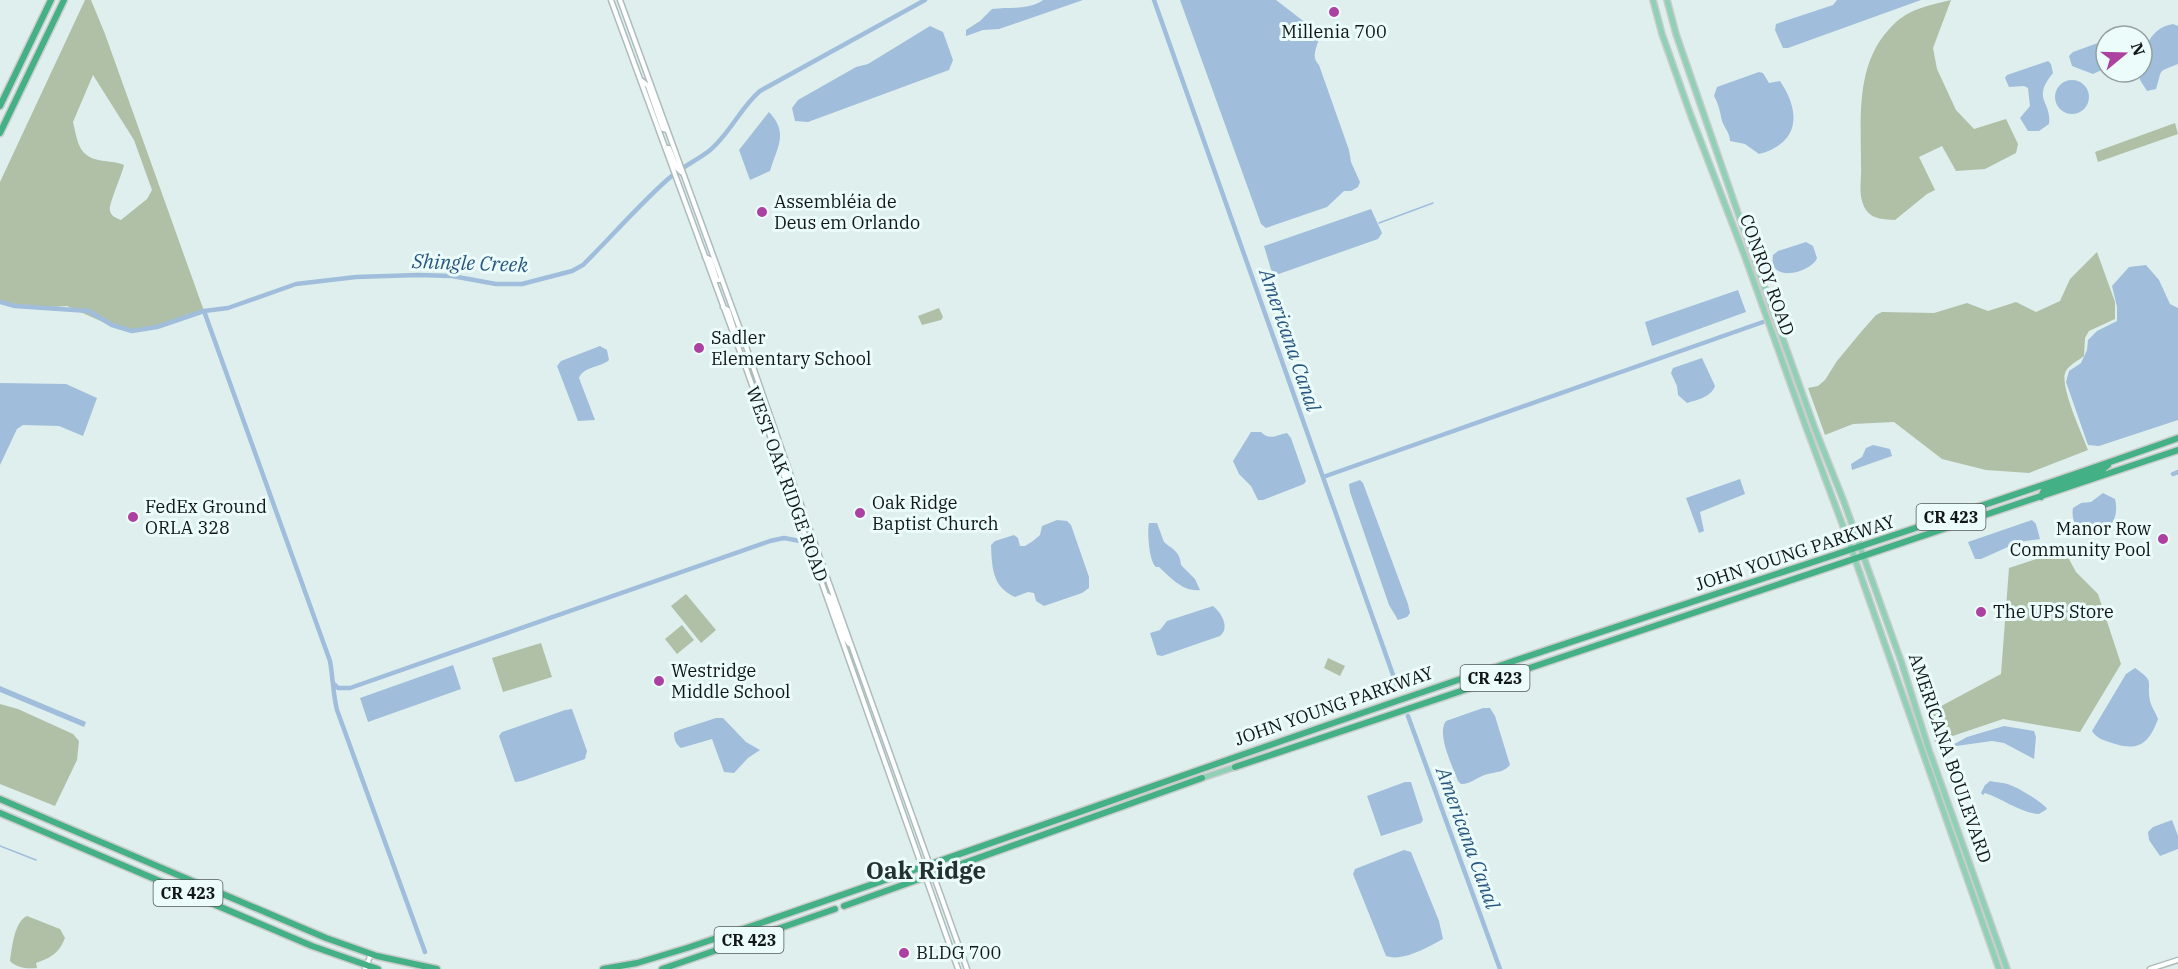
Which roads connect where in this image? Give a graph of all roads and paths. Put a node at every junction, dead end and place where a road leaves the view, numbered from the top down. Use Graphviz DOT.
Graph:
graph roads {
  1 [pos="51,0"];
  2 [pos="64,0"];
  3 [pos="611,0"];
  4 [pos="620,0"];
  5 [pos="1653,0"];
  6 [pos="1667,0"];
  7 [pos="640,79"];
  8 [pos="0,106"];
  9 [pos="667,130"];
  10 [pos="0,133"];
  11 [pos="666,148"];
  12 [pos="682,172"];
  13 [pos="705,257"];
  14 [pos="721,279"];
  15 [pos="723,307"];
  16 [pos="743,338"];
  17 [pos="763,418"];
  18 [pos="2178,438"];
  19 [pos="2178,450"];
  20 [pos="782,451"];
  21 [pos="776,453"];
  22 [pos="2113,461"];
  23 [pos="2042,486"];
  24 [pos="795,488"];
  25 [pos="2042,497"];
  26 [pos="2023,504"];
  27 [pos="1860,546"];
  28 [pos="1852,549"];
  29 [pos="1864,557"];
  30 [pos="1856,560"];
  31 [pos="827,595"];
  32 [pos="854,649"];
  33 [pos="1888,651"];
  34 [pos="1901,661"];
  35 [pos="1506,664"];
  36 [pos="1494,678"];
  37 [pos="1916,705"];
  38 [pos="1908,708"];
  39 [pos="879,720"];
  40 [pos="872,723"];
  41 [pos="1249,751"];
  42 [pos="1235,767"];
  43 [pos="1202,778"];
  44 [pos="0,798"];
  45 [pos="0,813"];
  46 [pos="929,864"];
  47 [pos="921,867"];
  48 [pos="933,874"];
  49 [pos="924,878"];
  50 [pos="222,894"];
  51 [pos="206,901"];
  52 [pos="844,906"];
  53 [pos="835,909"];
  54 [pos="371,954"];
  55 [pos="2178,960"];
  56 [pos="365,967"];
  57 [pos="378,969"];
  58 [pos="436,969"];
  59 [pos="603,969"];
  60 [pos="662,969"];
  61 [pos="958,969"];
  62 [pos="967,969"];
  63 [pos="1999,969"];
  64 [pos="2007,969"];
  65 [pos="2150,969"];
  1 -- 8 [label="highway"];
  2 -- 10 [label="highway"];
  3 -- 7 [label="street, WEST OAK RIDGE ROAD"];
  4 -- 9 [label="street, WEST OAK RIDGE ROAD"];
  5 -- 28 [label="main road, CONROY ROAD"];
  6 -- 27 [label="main road, CONROY ROAD"];
  7 -- 9 [label="street"];
  7 -- 11 [label="street, WEST OAK RIDGE ROAD"];
  9 -- 12 [label="street, WEST OAK RIDGE ROAD"];
  11 -- 12 [label="street"];
  11 -- 13 [label="street, WEST OAK RIDGE ROAD"];
  12 -- 14 [label="street, WEST OAK RIDGE ROAD"];
  13 -- 14 [label="street"];
  13 -- 15 [label="street, WEST OAK RIDGE ROAD"];
  14 -- 16 [label="street, WEST OAK RIDGE ROAD"];
  15 -- 16 [label="street"];
  15 -- 17 [label="street, WEST OAK RIDGE ROAD"];
  16 -- 20 [label="street, WEST OAK RIDGE ROAD"];
  17 -- 20 [label="street"];
  17 -- 21 [label="street, WEST OAK RIDGE ROAD"];
  18 -- 22 [label="highway, JOHN YOUNG PARKWAY / CR 423"];
  19 -- 25 [label="highway, JOHN YOUNG PARKWAY / CR 423"];
  20 -- 24 [label="street, WEST OAK RIDGE ROAD"];
  21 -- 24 [label="street"];
  21 -- 31 [label="street, WEST OAK RIDGE ROAD"];
  22 -- 23 [label="highway, JOHN YOUNG PARKWAY / CR 423"];
  22 -- 25 [label="highway"];
  23 -- 26 [label="highway"];
  23 -- 27 [label="highway, JOHN YOUNG PARKWAY / CR 423"];
  24 -- 32 [label="street, WEST OAK RIDGE ROAD"];
  25 -- 26 [label="highway, JOHN YOUNG PARKWAY / CR 423"];
  26 -- 29 [label="highway, JOHN YOUNG PARKWAY / CR 423"];
  27 -- 28 [label="highway, JOHN YOUNG PARKWAY / CR 423"];
  27 -- 29 [label="main road, CONROY ROAD"];
  28 -- 30 [label="main road, CONROY ROAD"];
  28 -- 35 [label="highway, JOHN YOUNG PARKWAY / CR 423"];
  29 -- 30 [label="highway, JOHN YOUNG PARKWAY / CR 423"];
  29 -- 34 [label="main road, AMERICANA BOULEVARD"];
  30 -- 33 [label="main road, AMERICANA BOULEVARD"];
  30 -- 36 [label="highway, JOHN YOUNG PARKWAY / CR 423"];
  31 -- 32 [label="street"];
  31 -- 40 [label="street, WEST OAK RIDGE ROAD"];
  32 -- 39 [label="street, WEST OAK RIDGE ROAD"];
  33 -- 34 [label="main road"];
  33 -- 38 [label="main road, AMERICANA BOULEVARD"];
  34 -- 37 [label="main road, AMERICANA BOULEVARD"];
  35 -- 36 [label="highway"];
  35 -- 41 [label="highway, JOHN YOUNG PARKWAY / CR 423"];
  36 -- 42 [label="highway, JOHN YOUNG PARKWAY / CR 423"];
  37 -- 38 [label="main road"];
  37 -- 64 [label="main road, AMERICANA BOULEVARD"];
  38 -- 63 [label="main road, AMERICANA BOULEVARD"];
  39 -- 40 [label="street"];
  39 -- 46 [label="street, WEST OAK RIDGE ROAD"];
  40 -- 47 [label="street, WEST OAK RIDGE ROAD"];
  41 -- 42 [label="highway"];
  41 -- 46 [label="highway, JOHN YOUNG PARKWAY / CR 423"];
  42 -- 43 [label="main road, JOHN YOUNG PARKWAY / CR 423"];
  43 -- 48 [label="highway, JOHN YOUNG PARKWAY / CR 423"];
  44 -- 50 [label="highway, CR 423"];
  45 -- 51 [label="highway, CR 423"];
  46 -- 47 [label="highway, JOHN YOUNG PARKWAY / CR 423"];
  46 -- 48 [label="street, WEST OAK RIDGE ROAD"];
  47 -- 49 [label="street, WEST OAK RIDGE ROAD"];
  47 -- 59 [label="highway, JOHN YOUNG PARKWAY / CR 423"];
  48 -- 49 [label="highway, JOHN YOUNG PARKWAY / CR 423"];
  48 -- 62 [label="street, WEST OAK RIDGE ROAD"];
  49 -- 52 [label="highway, JOHN YOUNG PARKWAY / CR 423"];
  49 -- 61 [label="street, WEST OAK RIDGE ROAD"];
  50 -- 51 [label="highway"];
  50 -- 54 [label="highway, CR 423"];
  51 -- 56 [label="highway, CR 423"];
  52 -- 53 [label="main road, JOHN YOUNG PARKWAY / CR 423"];
  53 -- 60 [label="highway, JOHN YOUNG PARKWAY / CR 423"];
  54 -- 56 [label="street"];
  54 -- 58 [label="highway, CR 423"];
  55 -- 65 [label="street"];
  56 -- 57 [label="highway, CR 423"];
}
